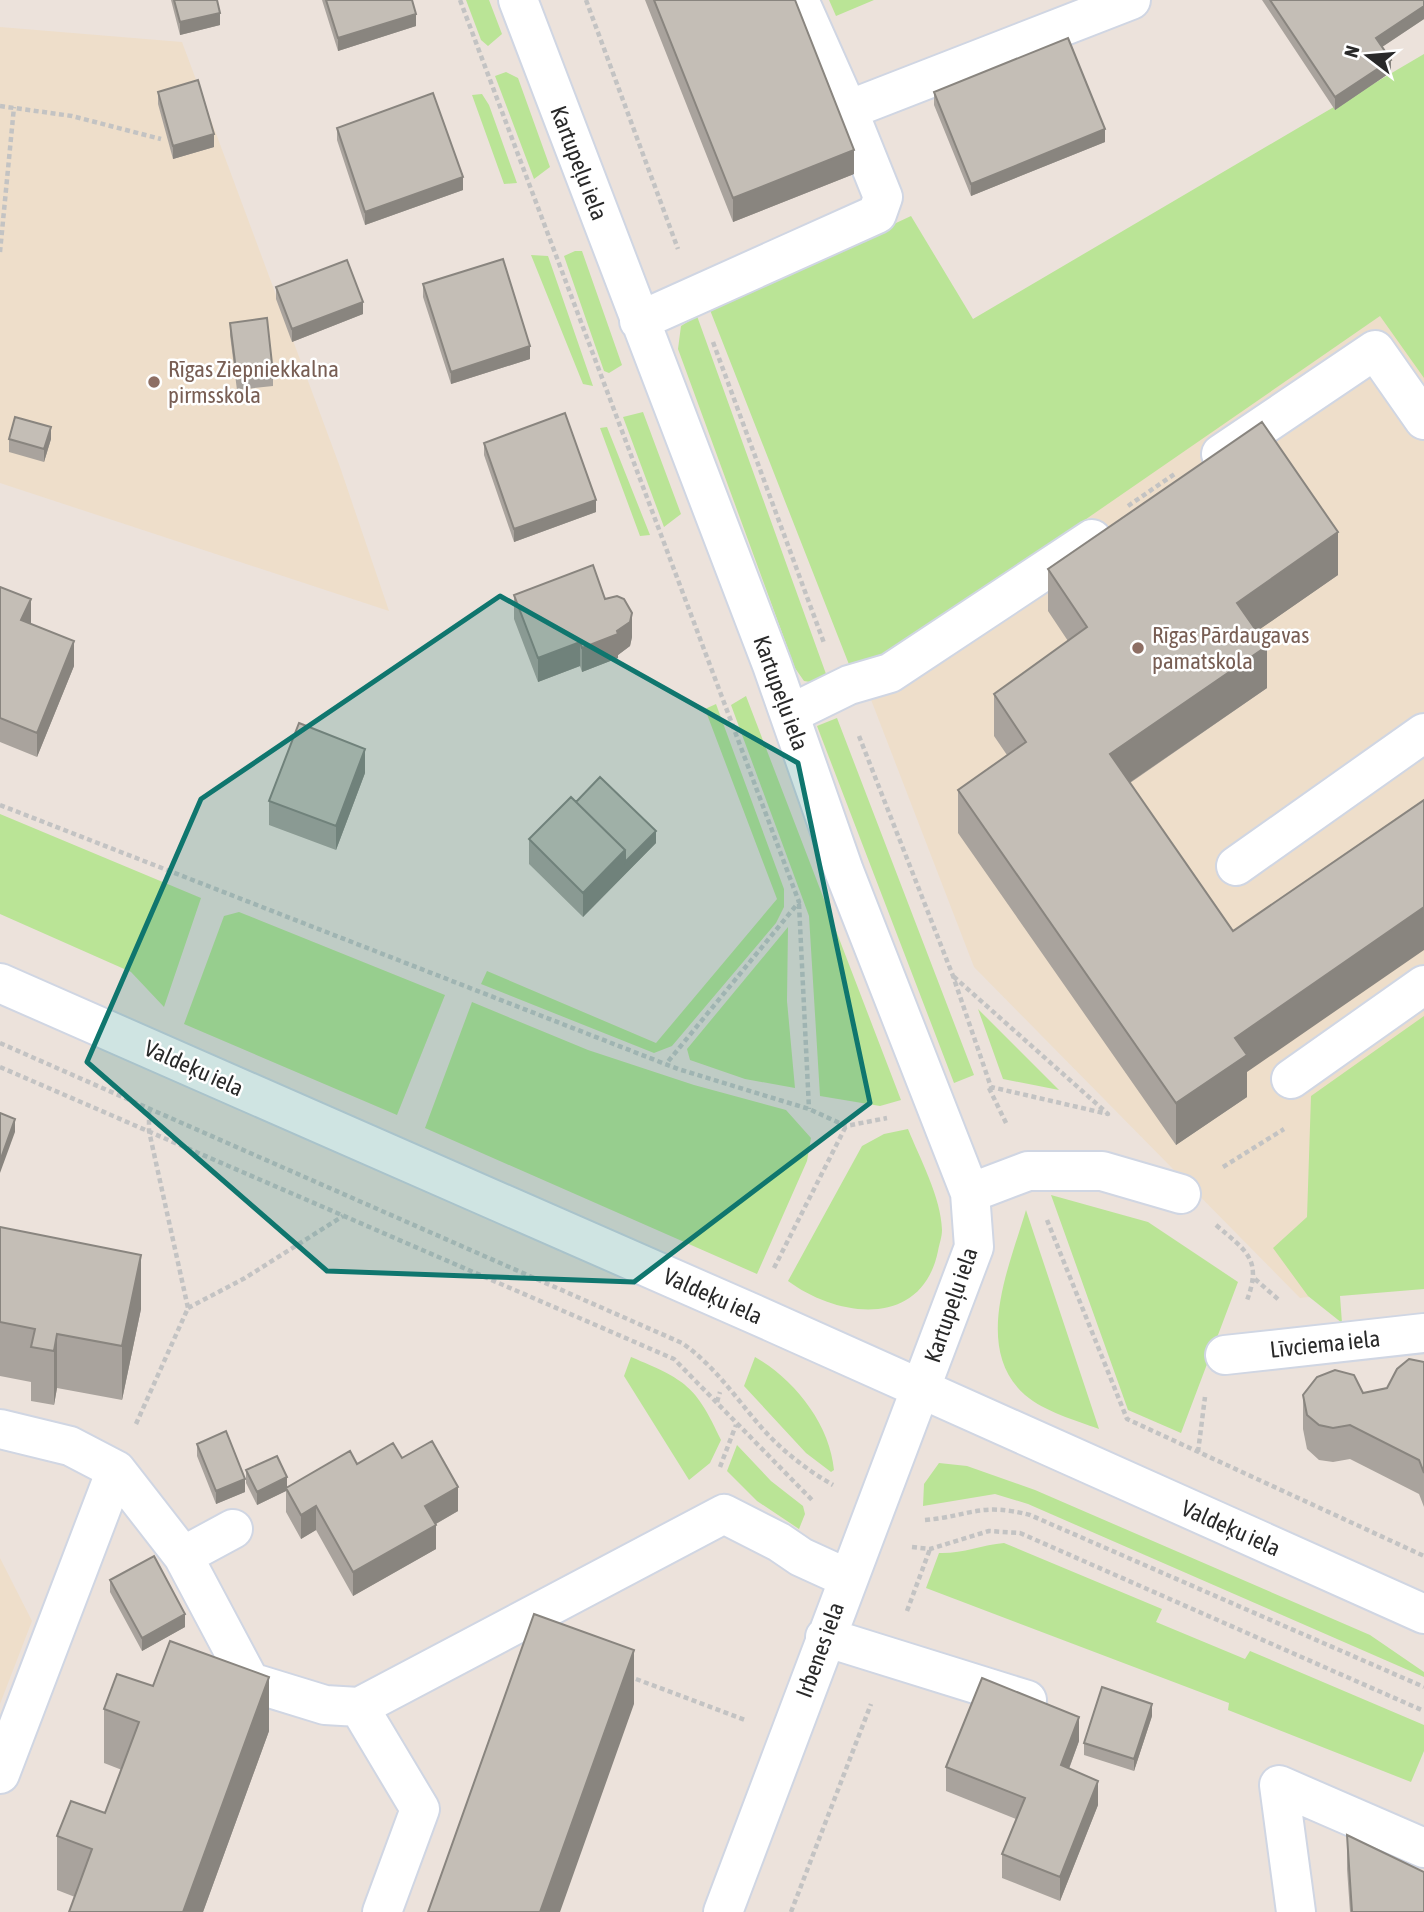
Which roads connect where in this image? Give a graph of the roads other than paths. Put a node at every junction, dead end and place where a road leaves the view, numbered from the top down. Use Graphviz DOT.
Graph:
graph roads {
  1 [pos="518,0"];
  2 [pos="799,0"];
  3 [pos="1131,0"];
  4 [pos="848,110"];
  5 [pos="639,321"];
  6 [pos="1424,420"];
  7 [pos="1185,472"];
  8 [pos="1122,515"];
  9 [pos="790,714"];
  10 [pos="1424,733"];
  11 [pos="1236,866"];
  12 [pos="0,983"];
  13 [pos="1424,985"];
  14 [pos="1291,1079"];
  15 [pos="970,1194"];
  16 [pos="1181,1194"];
  17 [pos="1424,1333"];
  18 [pos="1226,1355"];
  19 [pos="921,1390"];
  20 [pos="0,1429"];
  21 [pos="116,1470"];
  22 [pos="233,1528"];
  23 [pos="183,1556"];
  24 [pos="847,1578"];
  25 [pos="1424,1615"];
  26 [pos="825,1637"];
  27 [pos="359,1707"];
  28 [pos="1064,1711"];
  29 [pos="0,1774"];
  30 [pos="1424,1848"];
  31 [pos="382,1912"];
  32 [pos="723,1912"];
  33 [pos="1297,1912"];
  1 -- 5 [label="street, Kartupeļu iela"];
  2 -- 4 [label="street"];
  3 -- 4 [label="street"];
  4 -- 5 [label="street"];
  5 -- 9 [label="street, Kartupeļu iela"];
  6 -- 7 [label="street"];
  8 -- 9 [label="street"];
  9 -- 15 [label="street, Kartupeļu iela"];
  10 -- 11 [label="street"];
  12 -- 19 [label="street, Valdeķu iela"];
  13 -- 14 [label="street"];
  15 -- 16 [label="street"];
  15 -- 19 [label="street, Kartupeļu iela"];
  17 -- 18 [label="street, Līvciema iela"];
  19 -- 24 [label="street, Irbenes iela"];
  19 -- 25 [label="street, Valdeķu iela"];
  20 -- 21 [label="street"];
  21 -- 23 [label="street"];
  21 -- 29 [label="street"];
  22 -- 23 [label="street"];
  23 -- 27 [label="street"];
  24 -- 26 [label="street, Irbenes iela"];
  24 -- 27 [label="street"];
  26 -- 28 [label="street"];
  26 -- 32 [label="street, Irbenes iela"];
  27 -- 31 [label="street"];
  30 -- 33 [label="street"];
}
